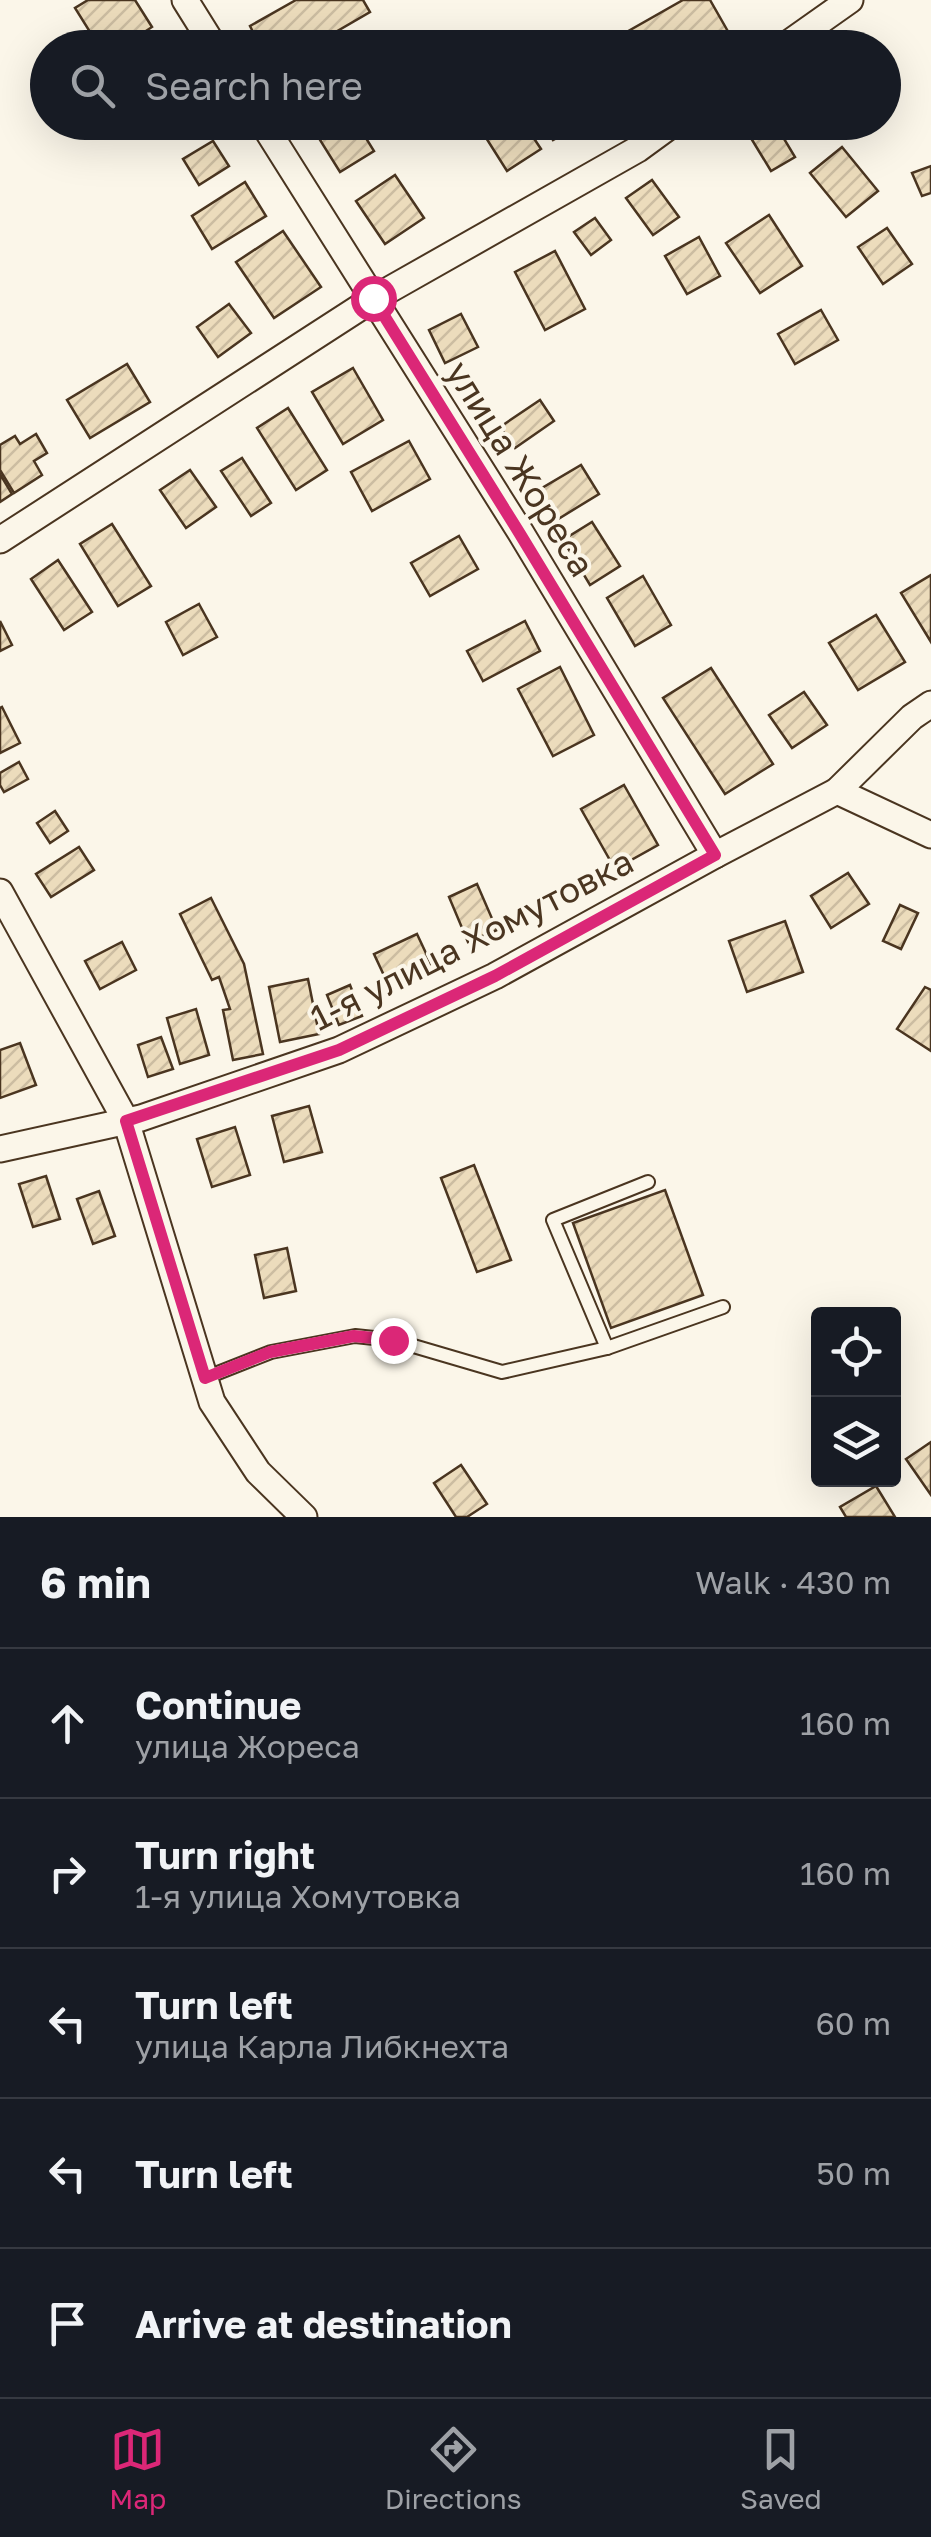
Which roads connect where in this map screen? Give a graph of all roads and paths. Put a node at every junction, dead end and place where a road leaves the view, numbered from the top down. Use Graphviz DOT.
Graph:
graph roads {
  1 [pos="186,0"];
  2 [pos="850,0"];
  3 [pos="204,30"];
  4 [pos="808,30"];
  5 [pos="273,140"];
  6 [pos="649,140"];
  7 [pos="373,298"];
  8 [pos="0,540"];
  9 [pos="931,704"];
  10 [pos="837,791"];
  11 [pos="931,836"];
  12 [pos="715,855"];
  13 [pos="0,892"];
  14 [pos="126,1121"];
  15 [pos="0,1149"];
  16 [pos="648,1182"];
  17 [pos="722,1307"];
  18 [pos="607,1348"];
  19 [pos="205,1378"];
  20 [pos="304,1517"];
  1 -- 3 [label="street"];
  2 -- 4 [label="street"];
  5 -- 7 [label="street, улица Жореса"];
  6 -- 7 [label="street"];
  7 -- 8 [label="street"];
  7 -- 12 [label="street, улица Жореса"];
  9 -- 10 [label="street, 1-я улица Хомутовка"];
  10 -- 11 [label="street"];
  10 -- 12 [label="street, 1-я улица Хомутовка"];
  12 -- 14 [label="street, 1-я улица Хомутовка"];
  13 -- 14 [label="street"];
  14 -- 15 [label="street, 1-я улица Хомутовка"];
  14 -- 19 [label="street"];
  16 -- 18 [label="lane"];
  17 -- 18 [label="lane"];
  18 -- 19 [label="lane"];
  19 -- 20 [label="street"];
}
